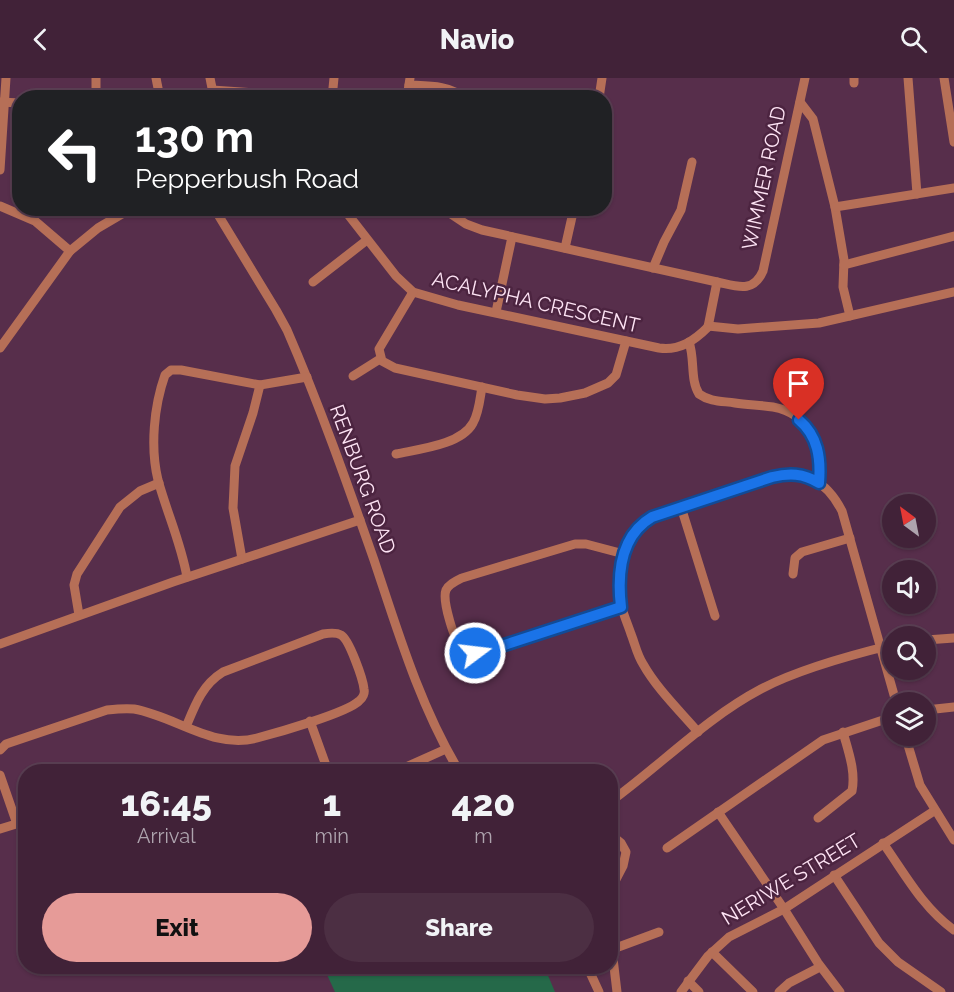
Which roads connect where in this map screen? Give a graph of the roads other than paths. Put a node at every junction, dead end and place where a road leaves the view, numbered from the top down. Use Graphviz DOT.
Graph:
graph roads {
  1 [pos="6,78"];
  2 [pos="805,78"];
  3 [pos="908,78"];
  4 [pos="944,78"];
  5 [pos="409,81"];
  6 [pos="450,90"];
  7 [pos="2,102"];
  8 [pos="800,102"];
  9 [pos="954,142"];
  10 [pos="692,162"];
  11 [pos="0,170"];
  12 [pos="954,188"];
  13 [pos="917,194"];
  14 [pos="835,207"];
  15 [pos="23,216"];
  16 [pos="118,216"];
  17 [pos="219,216"];
  18 [pos="348,216"];
  19 [pos="454,216"];
  20 [pos="572,216"];
  21 [pos="954,236"];
  22 [pos="512,237"];
  23 [pos="367,240"];
  24 [pos="565,248"];
  25 [pos="70,251"];
  26 [pos="844,265"];
  27 [pos="653,268"];
  28 [pos="313,282"];
  29 [pos="717,282"];
  30 [pos="413,292"];
  31 [pos="954,292"];
  32 [pos="496,312"];
  33 [pos="850,316"];
  34 [pos="708,326"];
  35 [pos="626,341"];
  36 [pos="689,342"];
  37 [pos="0,348"];
  38 [pos="380,358"];
  39 [pos="353,376"];
  40 [pos="307,377"];
  41 [pos="260,385"];
  42 [pos="482,387"];
  43 [pos="396,454"];
  44 [pos="159,483"];
  45 [pos="819,483"];
  46 [pos="681,507"];
  47 [pos="360,520"];
  48 [pos="850,538"];
  49 [pos="624,554"];
  50 [pos="242,559"];
  51 [pos="793,574"];
  52 [pos="187,577"];
  53 [pos="621,607"];
  54 [pos="79,615"];
  55 [pos="715,616"];
  56 [pos="954,638"];
  57 [pos="936,639"];
  58 [pos="0,644"];
  59 [pos="880,648"];
  60 [pos="893,692"];
  61 [pos="954,707"];
  62 [pos="936,709"];
  63 [pos="882,720"];
  64 [pos="310,721"];
  65 [pos="186,727"];
  66 [pos="699,732"];
  67 [pos="843,732"];
  68 [pos="908,746"];
  69 [pos="446,749"];
  70 [pos="0,750"];
  71 [pos="325,764"];
  72 [pos="413,764"];
  73 [pos="455,764"];
  74 [pos="0,774"];
  75 [pos="618,796"];
  76 [pos="934,811"];
  77 [pos="718,812"];
  78 [pos="18,815"];
  79 [pos="818,818"];
  80 [pos="18,823"];
  81 [pos="0,829"];
  82 [pos="954,840"];
  83 [pos="618,841"];
  84 [pos="883,843"];
  85 [pos="667,848"];
  86 [pos="618,874"];
  87 [pos="834,875"];
  88 [pos="784,909"];
  89 [pos="954,930"];
  90 [pos="659,932"];
  91 [pos="618,947"];
  92 [pos="712,952"];
  93 [pos="820,967"];
  94 [pos="591,974"];
  95 [pos="615,974"];
  96 [pos="688,981"];
  97 [pos="839,991"];
  98 [pos="599,992"];
  99 [pos="617,992"];
  100 [pos="681,992"];
  101 [pos="699,992"];
  102 [pos="753,992"];
  103 [pos="779,992"];
  104 [pos="941,992"];
  1 -- 7 [label="street"];
  2 -- 8 [label="street, WIMMER ROAD"];
  3 -- 13 [label="street"];
  4 -- 9 [label="street"];
  5 -- 6 [label="street"];
  7 -- 11 [label="street"];
  8 -- 14 [label="street"];
  8 -- 29 [label="street, WIMMER ROAD"];
  10 -- 27 [label="street"];
  12 -- 13 [label="street"];
  13 -- 14 [label="street"];
  14 -- 26 [label="street"];
  15 -- 25 [label="street"];
  16 -- 25 [label="street"];
  17 -- 40 [label="street, RENBURG ROAD"];
  18 -- 23 [label="street, ACALYPHA CRESCENT"];
  19 -- 22 [label="street"];
  20 -- 24 [label="street"];
  21 -- 26 [label="street"];
  22 -- 24 [label="street"];
  22 -- 32 [label="street"];
  23 -- 28 [label="street"];
  23 -- 30 [label="street, ACALYPHA CRESCENT"];
  24 -- 27 [label="street"];
  25 -- 37 [label="street"];
  26 -- 33 [label="street"];
  27 -- 29 [label="street"];
  29 -- 34 [label="street"];
  30 -- 32 [label="street, ACALYPHA CRESCENT"];
  30 -- 38 [label="street"];
  31 -- 33 [label="street"];
  32 -- 35 [label="street, ACALYPHA CRESCENT"];
  33 -- 34 [label="street"];
  34 -- 36 [label="street, ACALYPHA CRESCENT"];
  35 -- 36 [label="street, ACALYPHA CRESCENT"];
  35 -- 42 [label="street"];
  36 -- 45 [label="street"];
  38 -- 39 [label="street"];
  38 -- 42 [label="street"];
  40 -- 41 [label="street"];
  40 -- 47 [label="street, RENBURG ROAD"];
  41 -- 44 [label="street"];
  41 -- 50 [label="street"];
  42 -- 43 [label="street"];
  44 -- 52 [label="street"];
  44 -- 54 [label="street"];
  45 -- 46 [label="street"];
  45 -- 48 [label="street"];
  46 -- 49 [label="street"];
  46 -- 55 [label="street"];
  47 -- 50 [label="street"];
  47 -- 69 [label="street, RENBURG ROAD"];
  48 -- 51 [label="street"];
  48 -- 59 [label="street"];
  49 -- 53 [label="street"];
  49 -- 53 [label="street"];
  50 -- 52 [label="street"];
  52 -- 54 [label="street"];
  53 -- 66 [label="street"];
  54 -- 58 [label="street"];
  56 -- 57 [label="street"];
  59 -- 60 [label="street"];
  59 -- 66 [label="street"];
  61 -- 62 [label="street"];
  63 -- 67 [label="street"];
  64 -- 65 [label="street"];
  64 -- 65 [label="street"];
  64 -- 71 [label="street"];
  65 -- 70 [label="street"];
  66 -- 75 [label="street"];
  67 -- 77 [label="street"];
  67 -- 79 [label="street"];
  68 -- 76 [label="street"];
  69 -- 72 [label="street"];
  69 -- 73 [label="street, RENBURG ROAD"];
  74 -- 78 [label="street"];
  76 -- 82 [label="street"];
  76 -- 84 [label="street, NERIWE STREET"];
  77 -- 85 [label="street"];
  77 -- 88 [label="street"];
  80 -- 81 [label="street"];
  83 -- 86 [label="street"];
  84 -- 87 [label="street, NERIWE STREET"];
  84 -- 89 [label="street"];
  87 -- 88 [label="street, NERIWE STREET"];
  87 -- 104 [label="street"];
  88 -- 92 [label="street, NERIWE STREET"];
  88 -- 93 [label="street"];
  90 -- 91 [label="street"];
  92 -- 96 [label="street, NERIWE STREET"];
  92 -- 102 [label="street"];
  93 -- 97 [label="street"];
  93 -- 103 [label="street"];
  94 -- 98 [label="street"];
  95 -- 99 [label="street"];
  96 -- 100 [label="street, NERIWE STREET"];
  96 -- 101 [label="street"];
}
